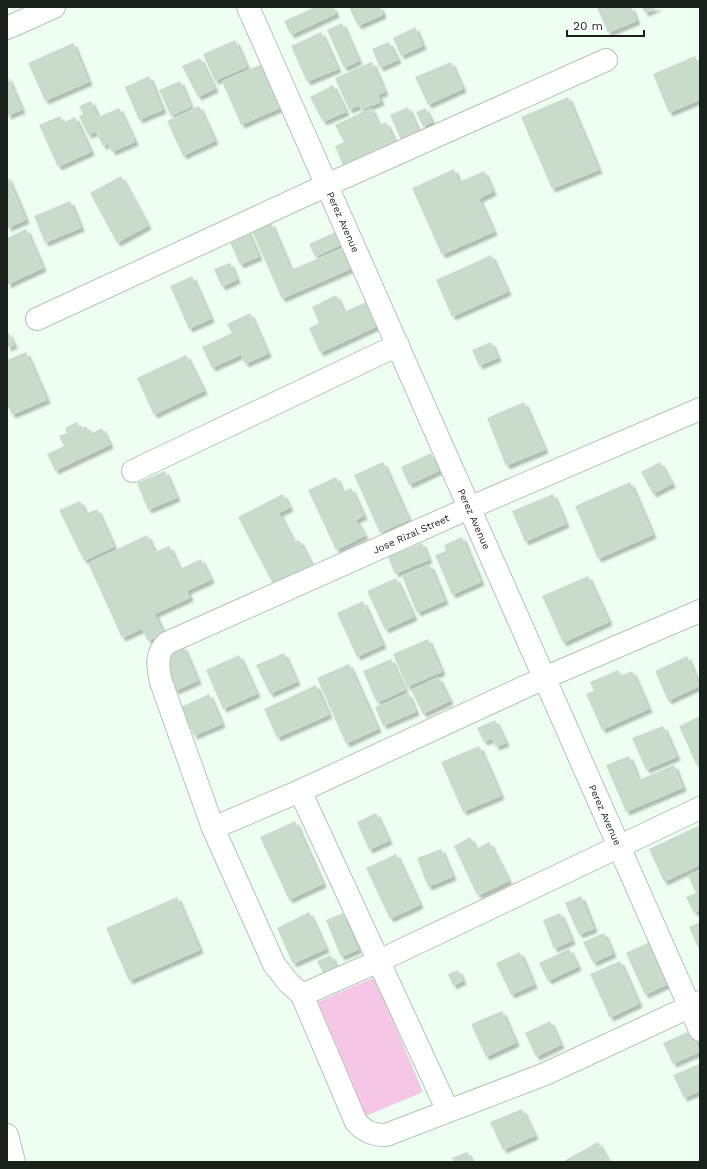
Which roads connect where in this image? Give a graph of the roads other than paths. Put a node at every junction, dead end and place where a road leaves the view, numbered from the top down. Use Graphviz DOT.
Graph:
graph roads {
  1 [pos="54,7"];
  2 [pos="248,7"];
  3 [pos="7,28"];
  4 [pos="606,60"];
  5 [pos="327,185"];
  6 [pos="37,319"];
  7 [pos="398,345"];
  8 [pos="700,410"];
  9 [pos="133,471"];
  10 [pos="469,508"];
  11 [pos="700,611"];
  12 [pos="544,678"];
  13 [pos="300,791"];
  14 [pos="700,808"];
  15 [pos="213,828"];
  16 [pos="619,846"];
  17 [pos="379,962"];
  18 [pos="302,995"];
  19 [pos="695,1004"];
  20 [pos="700,1030"];
  21 [pos="448,1111"];
  22 [pos="7,1134"];
  23 [pos="14,1162"];
  1 -- 3 [label="street"];
  2 -- 5 [label="street, Perez Avenue"];
  4 -- 5 [label="street"];
  5 -- 6 [label="street"];
  5 -- 7 [label="street, Perez Avenue"];
  7 -- 9 [label="street"];
  7 -- 10 [label="street, Perez Avenue"];
  8 -- 10 [label="street, Jose Rizal Street"];
  10 -- 12 [label="street, Perez Avenue"];
  10 -- 15 [label="street, Jose Rizal Street"];
  11 -- 12 [label="street"];
  12 -- 13 [label="street"];
  12 -- 16 [label="street, Perez Avenue"];
  13 -- 15 [label="street"];
  13 -- 17 [label="street"];
  14 -- 16 [label="street"];
  15 -- 18 [label="street"];
  16 -- 17 [label="street"];
  16 -- 19 [label="street, Perez Avenue"];
  17 -- 18 [label="street"];
  17 -- 21 [label="street"];
  18 -- 21 [label="street"];
  19 -- 20 [label="street, Perez Avenue"];
  19 -- 21 [label="street"];
  22 -- 23 [label="street"];
}
